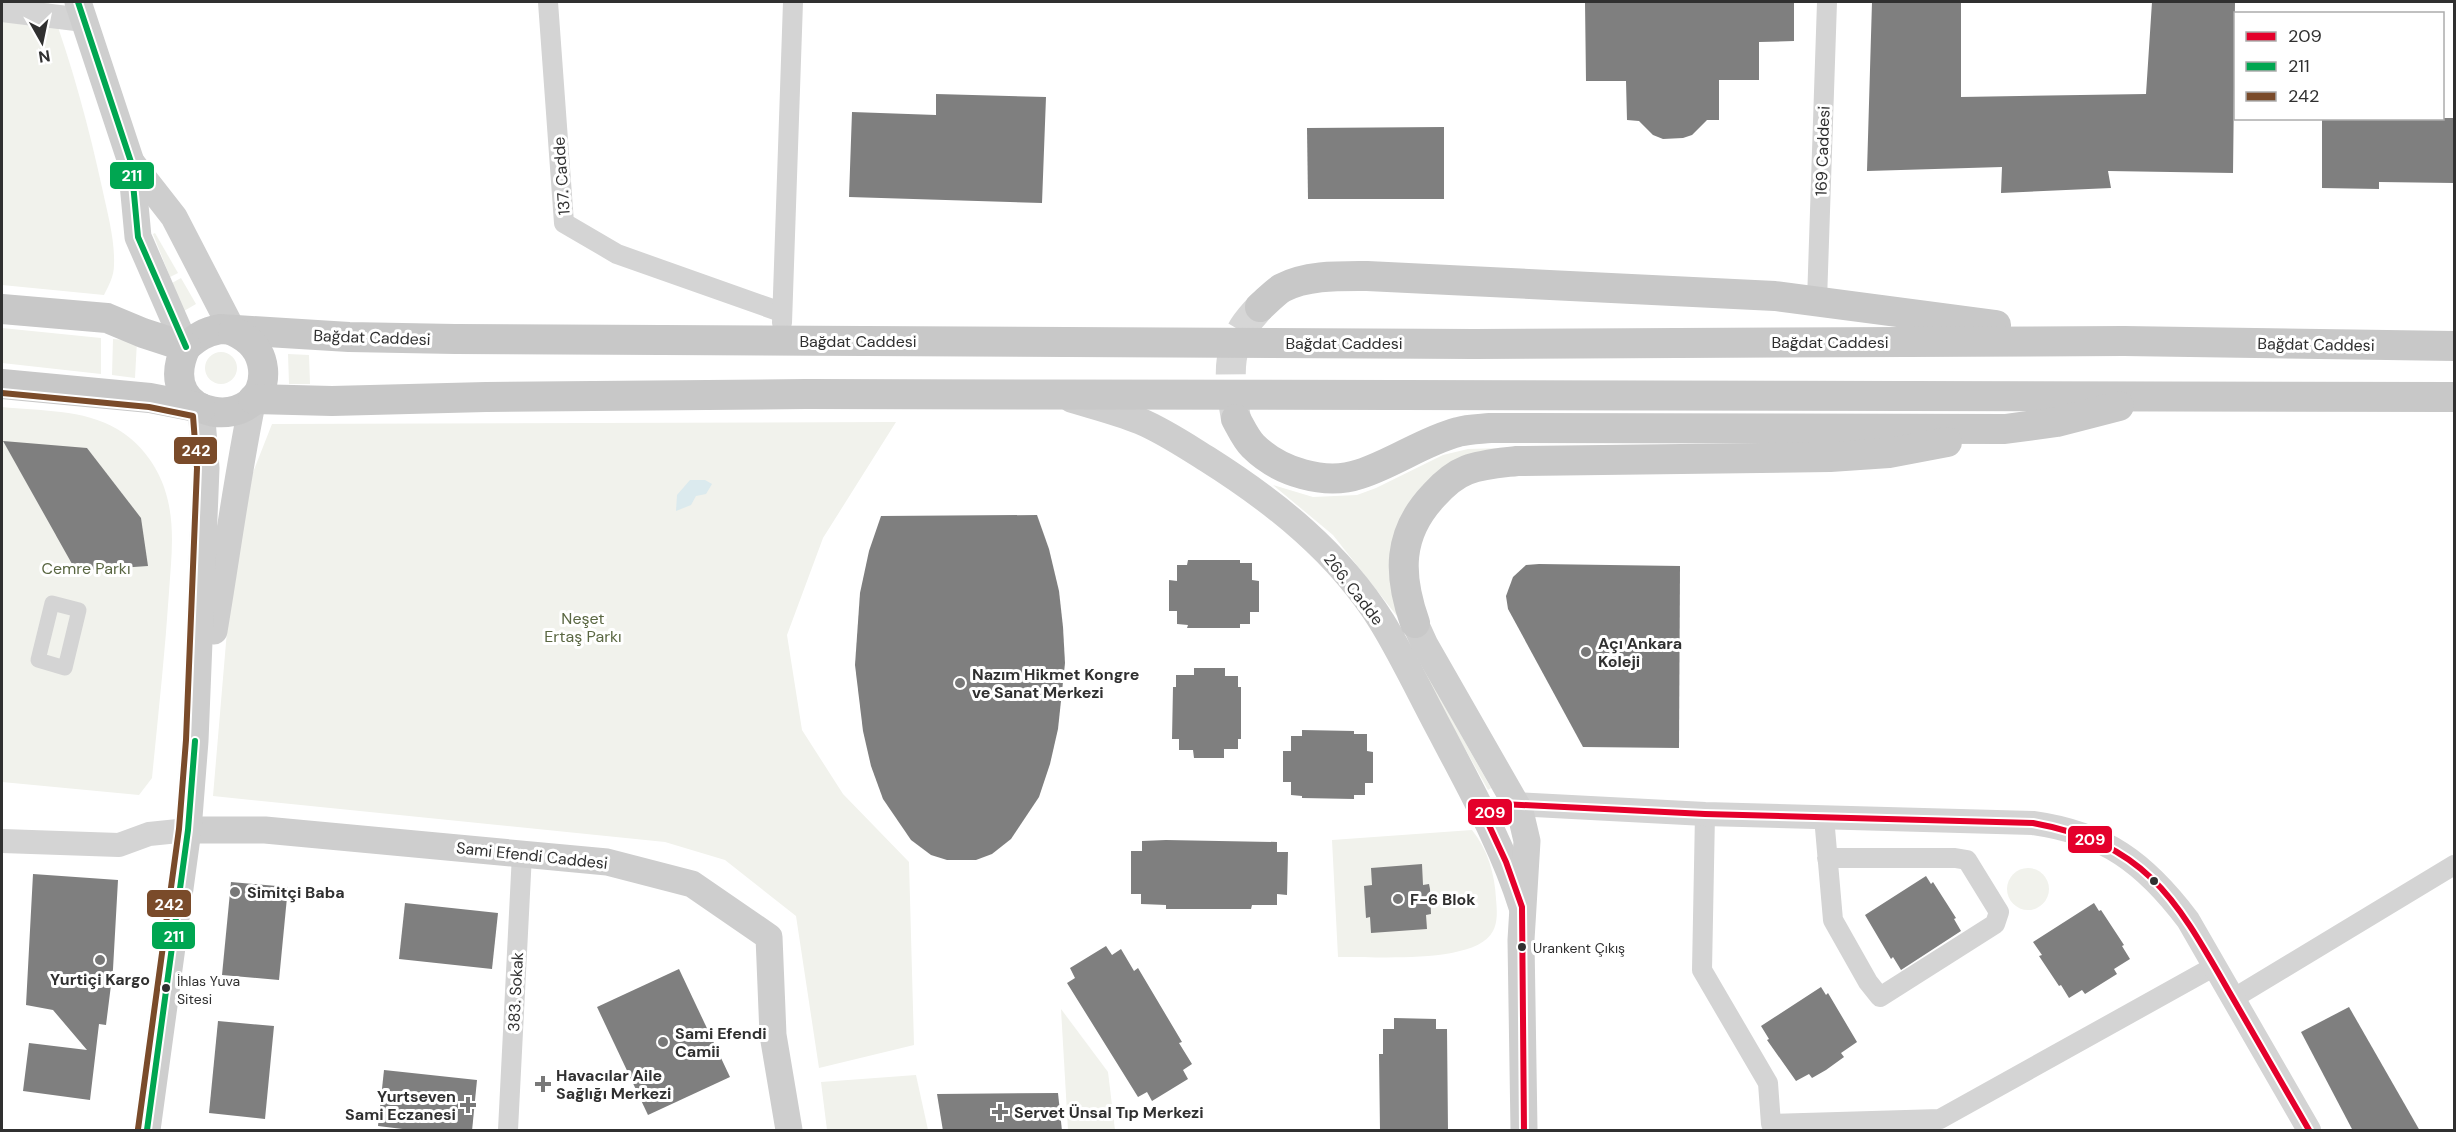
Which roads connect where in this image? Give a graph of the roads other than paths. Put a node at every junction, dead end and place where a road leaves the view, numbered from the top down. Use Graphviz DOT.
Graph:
graph roads {
  1 [pos="548,2"];
  2 [pos="793,2"];
  3 [pos="1827,2"];
  4 [pos="2,10"];
  5 [pos="81,11"];
  6 [pos="131,162"];
  7 [pos="1817,301"];
  8 [pos="1260,307"];
  9 [pos="2,309"];
  10 [pos="782,326"];
  11 [pos="233,331"];
  12 [pos="2124,341"];
  13 [pos="2454,346"];
  14 [pos="186,347"];
  15 [pos="2,384"];
  16 [pos="1059,395"];
  17 [pos="2148,396"];
  18 [pos="2454,397"];
  19 [pos="253,399"];
  20 [pos="201,408"];
  21 [pos="1236,419"];
  22 [pos="2005,429"];
  23 [pos="1415,623"];
  24 [pos="195,741"];
  25 [pos="1516,804"];
  26 [pos="1557,807"];
  27 [pos="1705,814"];
  28 [pos="1824,818"];
  29 [pos="1491,829"];
  30 [pos="188,830"];
  31 [pos="1526,830"];
  32 [pos="2,841"];
  33 [pos="522,854"];
  34 [pos="1827,858"];
  35 [pos="2454,865"];
  36 [pos="1522,907"];
  37 [pos="2215,966"];
  38 [pos="2234,998"];
  39 [pos="147,1131"];
  40 [pos="508,1131"];
  41 [pos="789,1131"];
  42 [pos="1524,1131"];
  43 [pos="2309,1131"];
  1 -- 10 [label="street, 137. Cadde"];
  2 -- 10 [label="street"];
  3 -- 7 [label="street, 169 Caddesi"];
  4 -- 5 [label="street"];
  5 -- 6 [label="main road"];
  6 -- 11 [label="main road"];
  6 -- 14 [label="main road"];
  7 -- 8 [label="main road"];
  7 -- 12 [label="main road"];
  9 -- 14 [label="main road"];
  10 -- 11 [label="main road, Bağdat Caddesi"];
  10 -- 12 [label="main road, Bağdat Caddesi"];
  11 -- 14 [label="main road, Bağdat Caddesi"];
  11 -- 19 [label="main road"];
  12 -- 13 [label="main road, Bağdat Caddesi"];
  14 -- 20 [label="main road"];
  15 -- 20 [label="main road"];
  16 -- 17 [label="main road"];
  16 -- 19 [label="main road"];
  16 -- 29 [label="main road, 266. Cadde"];
  17 -- 18 [label="main road"];
  17 -- 22 [label="main road"];
  19 -- 20 [label="main road"];
  19 -- 24 [label="main road"];
  20 -- 24 [label="main road"];
  21 -- 22 [label="main road"];
  22 -- 23 [label="main road"];
  23 -- 25 [label="main road, 266. Cadde"];
  24 -- 30 [label="main road"];
  25 -- 26 [label="street"];
  25 -- 29 [label="main road"];
  25 -- 31 [label="main road, 266. Cadde"];
  26 -- 27 [label="street"];
  26 -- 31 [label="street"];
  27 -- 28 [label="street"];
  27 -- 37 [label="street"];
  28 -- 34 [label="street"];
  28 -- 37 [label="street"];
  29 -- 31 [label="main road"];
  29 -- 36 [label="main road, 266. Cadde"];
  30 -- 32 [label="street"];
  30 -- 33 [label="main road, Sami Efendi Caddesi"];
  30 -- 39 [label="main road"];
  31 -- 36 [label="main road, 266. Cadde"];
  33 -- 40 [label="street, 383. Sokak"];
  33 -- 41 [label="main road, Sami Efendi Caddesi"];
  34 -- 34 [label="street"];
  35 -- 38 [label="street"];
  36 -- 42 [label="main road, 266. Cadde"];
  37 -- 38 [label="street"];
  38 -- 43 [label="street"];
}
